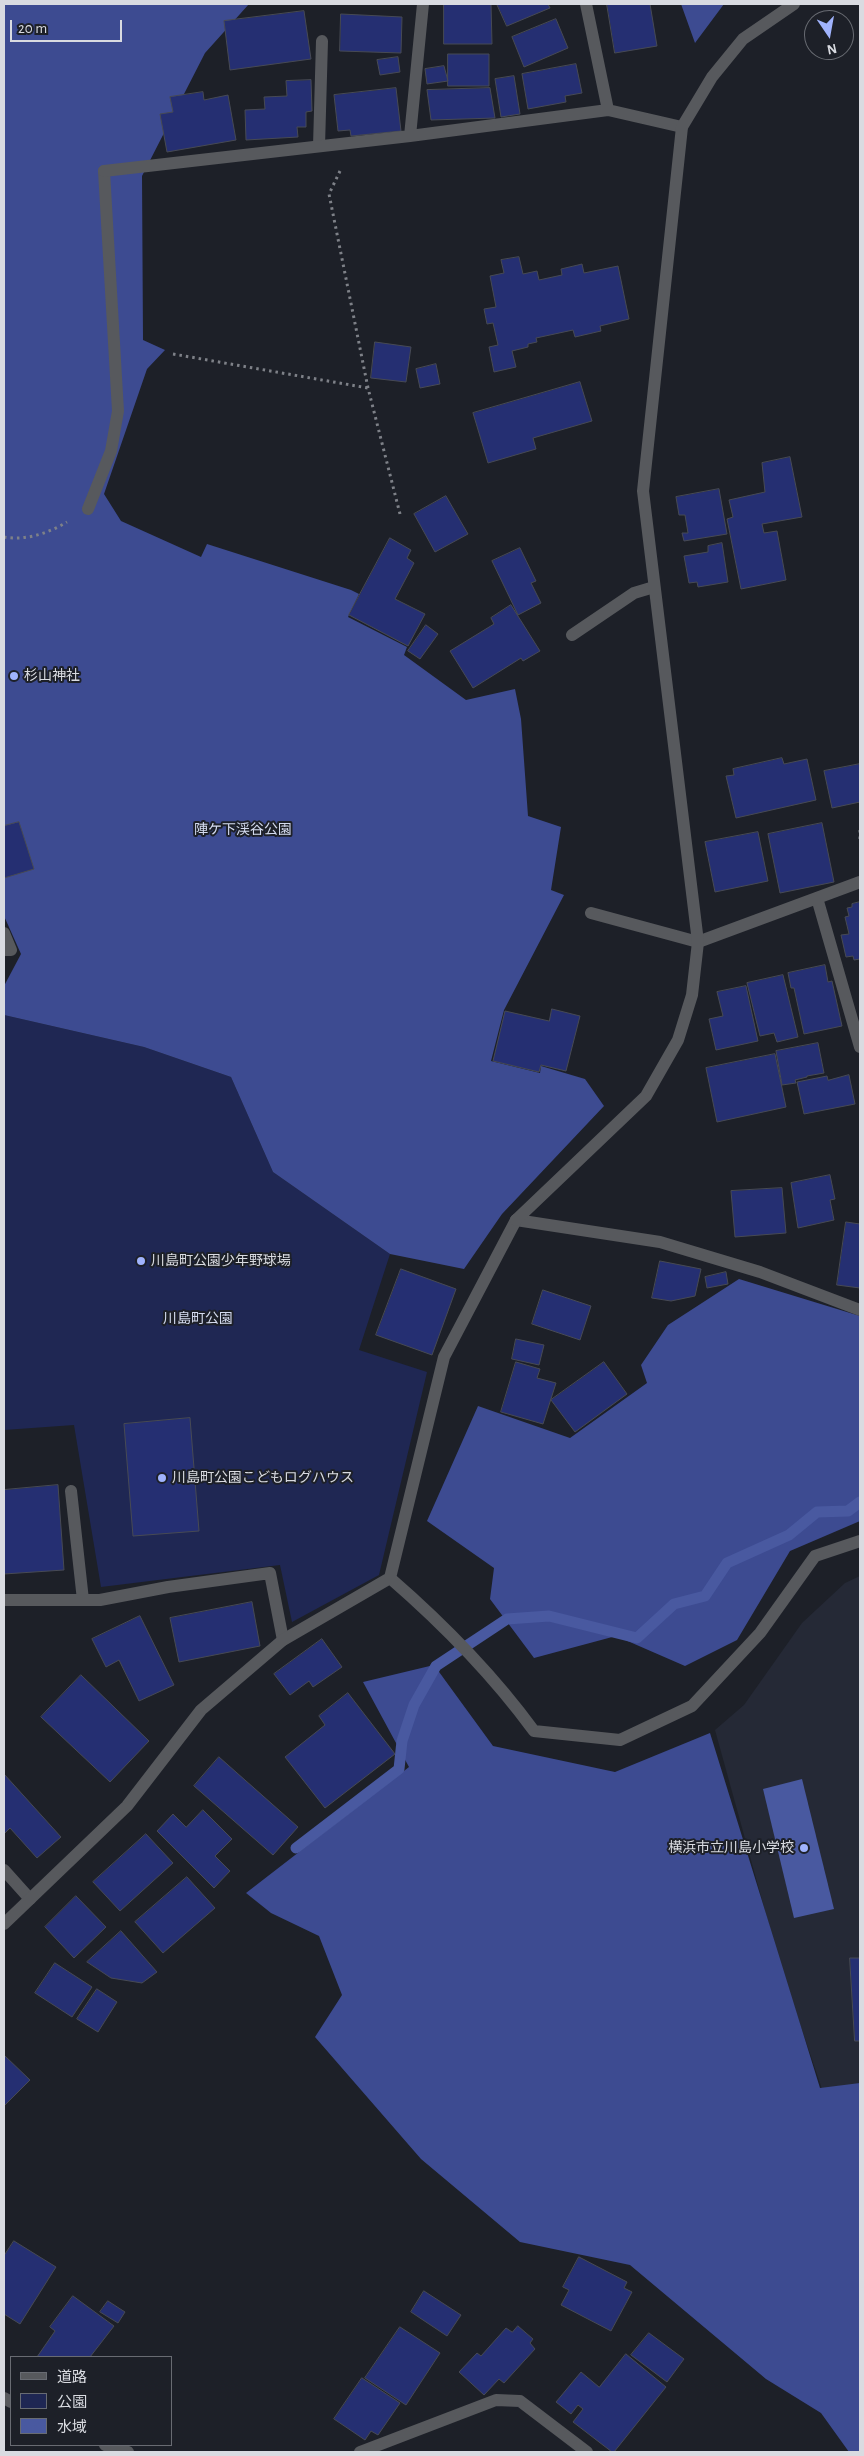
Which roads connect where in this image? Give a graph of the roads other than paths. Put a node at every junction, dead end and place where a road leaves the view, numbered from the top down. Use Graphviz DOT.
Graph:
graph roads {
  1 [pos="423,4"];
  2 [pos="586,4"];
  3 [pos="794,4"];
  4 [pos="322,41"];
  5 [pos="608,110"];
  6 [pos="682,126"];
  7 [pos="410,136"];
  8 [pos="319,146"];
  9 [pos="88,508"];
  10 [pos="654,587"];
  11 [pos="572,635"];
  12 [pos="860,882"];
  13 [pos="817,898"];
  14 [pos="591,913"];
  15 [pos="4,933"];
  16 [pos="698,942"];
  17 [pos="4,950"];
  18 [pos="860,1047"];
  19 [pos="516,1220"];
  20 [pos="860,1310"];
  21 [pos="71,1491"];
  22 [pos="860,1541"];
  23 [pos="390,1578"];
  24 [pos="4,1600"];
  25 [pos="84,1600"];
  26 [pos="283,1640"];
  27 [pos="4,1870"];
  28 [pos="30,1898"];
  29 [pos="4,1924"];
  30 [pos="108,2446"];
  31 [pos="128,2452"];
  32 [pos="360,2452"];
  33 [pos="587,2452"];
  1 -- 7 [label="street"];
  2 -- 5 [label="street"];
  3 -- 6 [label="street"];
  4 -- 8 [label="street"];
  5 -- 6 [label="street"];
  5 -- 7 [label="street"];
  6 -- 10 [label="street"];
  7 -- 8 [label="street"];
  8 -- 9 [label="street"];
  10 -- 11 [label="street"];
  10 -- 16 [label="street"];
  12 -- 13 [label="street"];
  13 -- 16 [label="street"];
  13 -- 18 [label="street"];
  14 -- 16 [label="street"];
  15 -- 17 [label="street"];
  16 -- 19 [label="street"];
  19 -- 20 [label="street"];
  19 -- 23 [label="street"];
  21 -- 25 [label="street"];
  22 -- 23 [label="street"];
  23 -- 26 [label="street"];
  24 -- 25 [label="street"];
  25 -- 26 [label="street"];
  26 -- 28 [label="street"];
  27 -- 28 [label="street"];
  28 -- 29 [label="street"];
  30 -- 31 [label="street"];
  32 -- 33 [label="street"];
}
